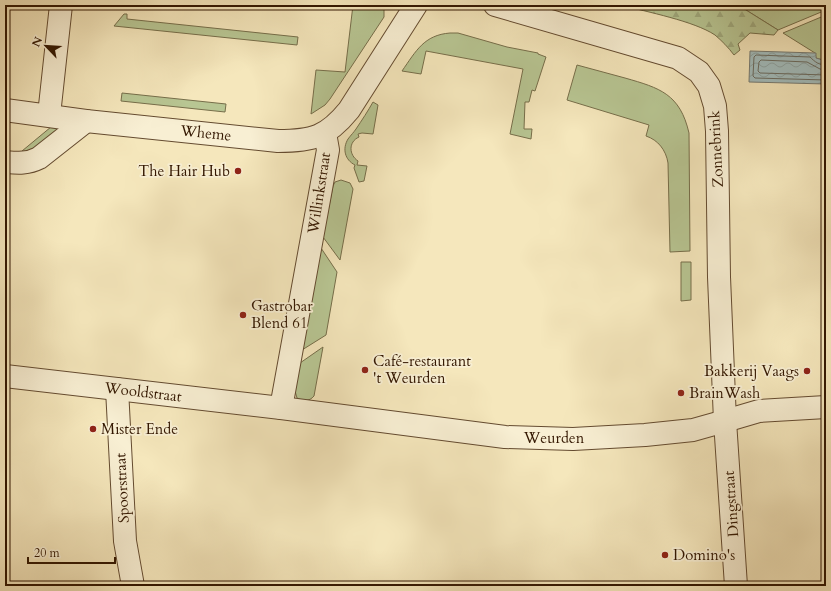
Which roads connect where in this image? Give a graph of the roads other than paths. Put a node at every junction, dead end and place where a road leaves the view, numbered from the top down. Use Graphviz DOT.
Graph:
graph roads {
  1 [pos="61,5"];
  2 [pos="416,5"];
  3 [pos="495,5"];
  4 [pos="5,110"];
  5 [pos="48,116"];
  6 [pos="86,120"];
  7 [pos="325,133"];
  8 [pos="5,162"];
  9 [pos="5,376"];
  10 [pos="117,389"];
  11 [pos="826,407"];
  12 [pos="281,408"];
  13 [pos="725,421"];
  14 [pos="133,586"];
  15 [pos="736,586"];
  1 -- 5 [label="street"];
  2 -- 7 [label="street, Willinkstraat"];
  3 -- 13 [label="street, Zonnebrink"];
  4 -- 5 [label="street, Wheme"];
  5 -- 6 [label="street, Wheme"];
  6 -- 7 [label="street, Wheme"];
  6 -- 8 [label="street"];
  7 -- 12 [label="street, Willinkstraat"];
  9 -- 10 [label="street, Wooldstraat"];
  10 -- 12 [label="street, Wooldstraat"];
  10 -- 14 [label="street, Spoorstraat"];
  11 -- 13 [label="street, Weurden"];
  12 -- 13 [label="street, Weurden"];
  13 -- 15 [label="street, Dingstraat"];
}
